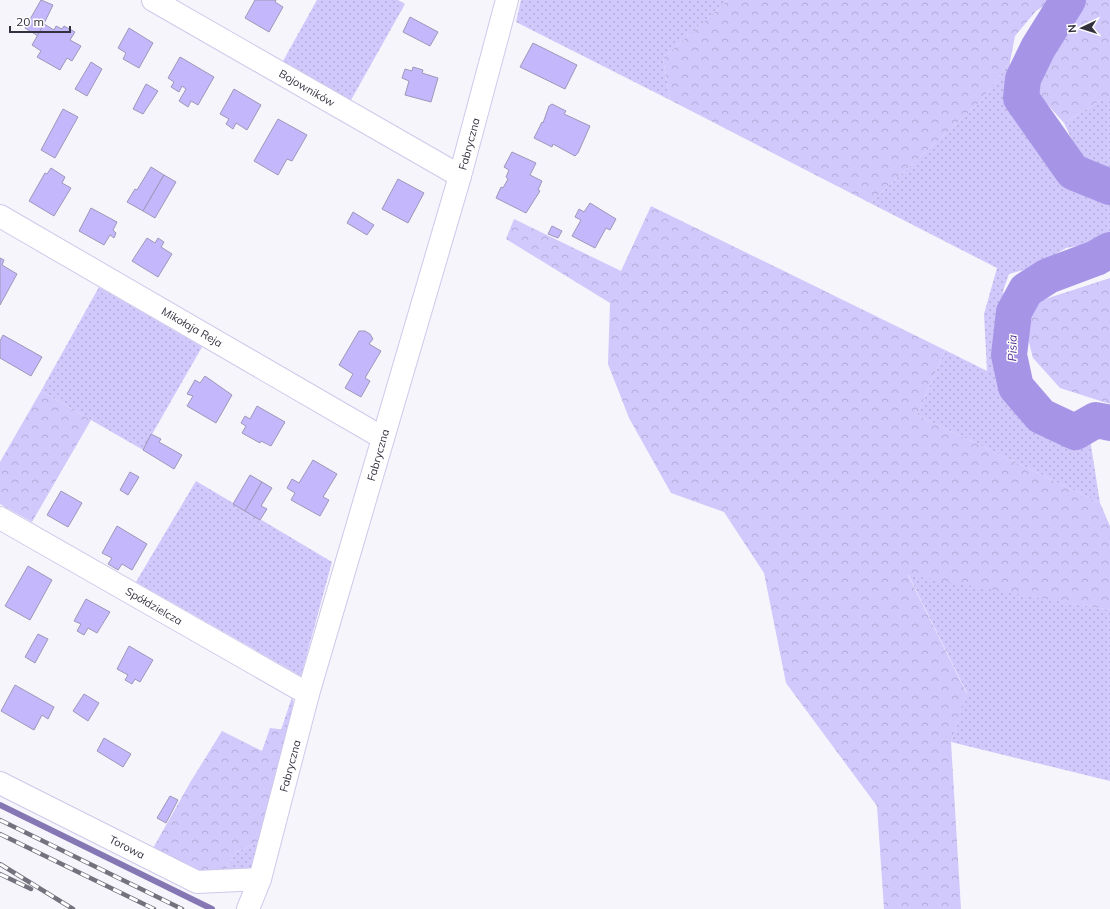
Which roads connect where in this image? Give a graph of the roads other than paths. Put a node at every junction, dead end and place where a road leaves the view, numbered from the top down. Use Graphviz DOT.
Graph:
graph roads {
  1 [pos="153,0"];
  2 [pos="507,0"];
  3 [pos="460,176"];
  4 [pos="0,216"];
  5 [pos="383,438"];
  6 [pos="0,518"];
  7 [pos="308,694"];
  8 [pos="0,783"];
  9 [pos="260,879"];
  10 [pos="248,909"];
  1 -- 3 [label="street, Bojowników"];
  2 -- 3 [label="street, Fabryczna"];
  3 -- 5 [label="street, Fabryczna"];
  4 -- 5 [label="street, Mikołaja Reja"];
  5 -- 7 [label="street, Fabryczna"];
  6 -- 7 [label="street, Spółdzielcza"];
  7 -- 9 [label="street, Fabryczna"];
  8 -- 9 [label="street, Torowa"];
  9 -- 10 [label="street, Fabryczna"];
}
